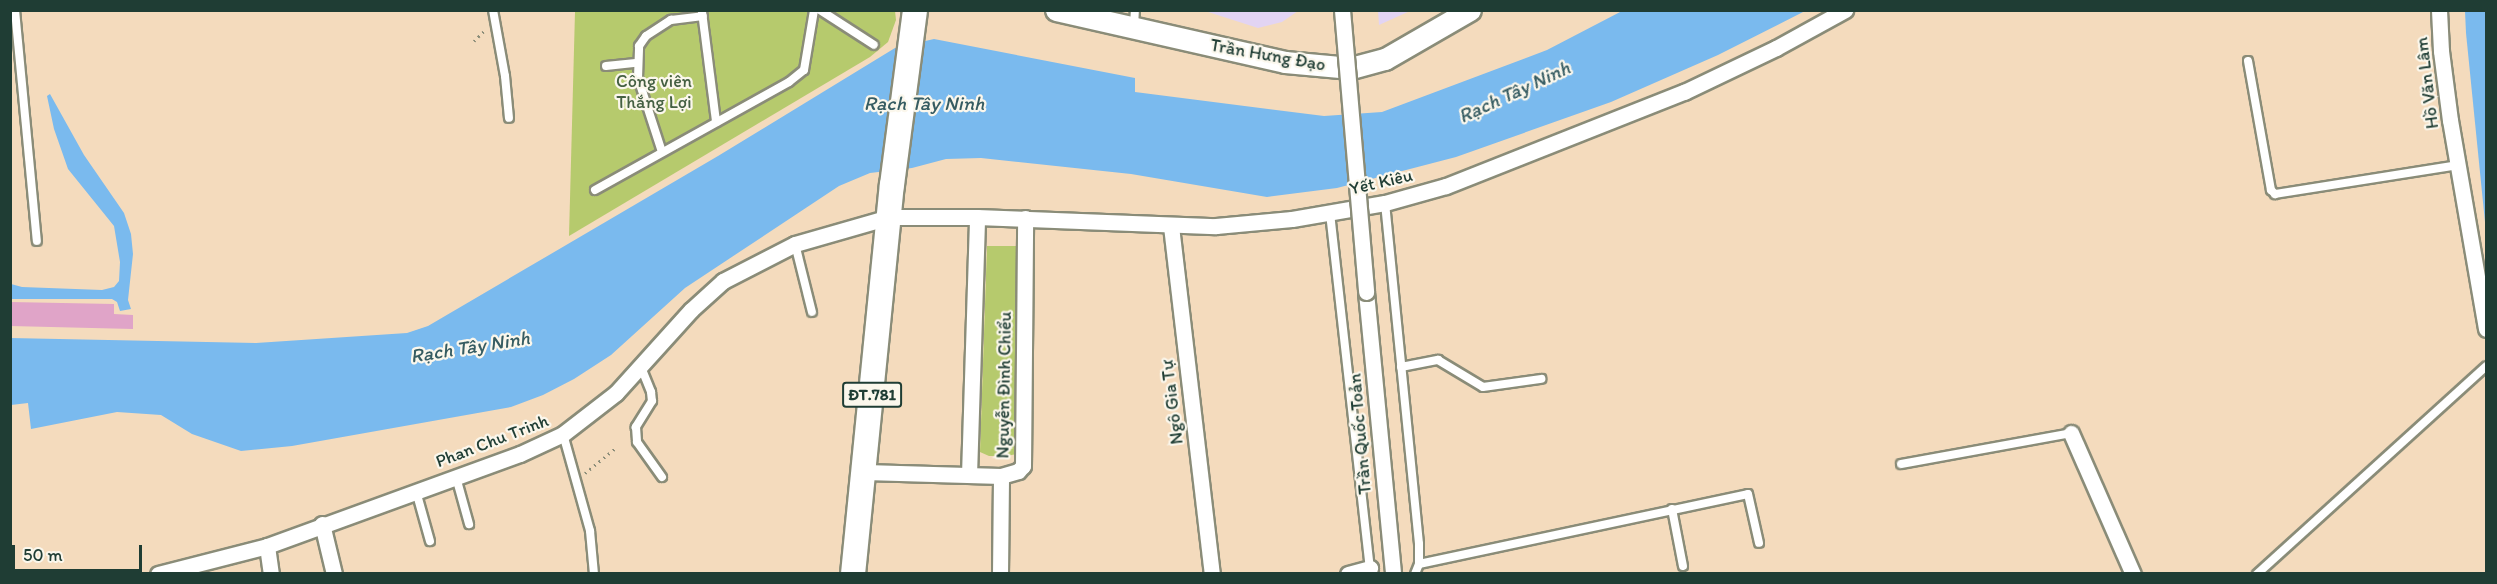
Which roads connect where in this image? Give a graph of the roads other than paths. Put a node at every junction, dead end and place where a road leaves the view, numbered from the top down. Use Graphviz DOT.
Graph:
graph roads {
  1 [pos="15,10"];
  2 [pos="493,10"];
  3 [pos="814,10"];
  4 [pos="820,10"];
  5 [pos="1056,10"];
  6 [pos="1341,10"];
  7 [pos="1470,10"];
  8 [pos="1845,10"];
  9 [pos="2439,10"];
  10 [pos="915,11"];
  11 [pos="702,13"];
  12 [pos="1135,19"];
  13 [pos="874,45"];
  14 [pos="2248,61"];
  15 [pos="636,63"];
  16 [pos="606,66"];
  17 [pos="509,118"];
  18 [pos="716,122"];
  19 [pos="662,152"];
  20 [pos="2458,165"];
  21 [pos="595,190"];
  22 [pos="1385,203"];
  23 [pos="1330,213"];
  24 [pos="977,216"];
  25 [pos="889,217"];
  26 [pos="1024,218"];
  27 [pos="1172,226"];
  28 [pos="37,241"];
  29 [pos="795,244"];
  30 [pos="812,312"];
  31 [pos="2487,329"];
  32 [pos="2487,366"];
  33 [pos="641,367"];
  34 [pos="1401,367"];
  35 [pos="1542,380"];
  36 [pos="2072,433"];
  37 [pos="563,434"];
  38 [pos="1901,464"];
  39 [pos="865,472"];
  40 [pos="969,475"];
  41 [pos="1001,476"];
  42 [pos="456,477"];
  43 [pos="662,477"];
  44 [pos="416,491"];
  45 [pos="1672,509"];
  46 [pos="322,524"];
  47 [pos="469,524"];
  48 [pos="430,541"];
  49 [pos="1759,543"];
  50 [pos="267,546"];
  51 [pos="1419,564"];
  52 [pos="1683,566"];
  53 [pos="1371,571"];
  54 [pos="162,573"];
  55 [pos="272,573"];
  56 [pos="334,573"];
  57 [pos="594,573"];
  58 [pos="853,573"];
  59 [pos="1000,573"];
  60 [pos="1212,573"];
  61 [pos="1348,573"];
  62 [pos="1393,573"];
  63 [pos="1415,573"];
  64 [pos="2133,573"];
  65 [pos="2257,573"];
  1 -- 28 [label="lane"];
  2 -- 17 [label="lane"];
  3 -- 18 [label="lane"];
  4 -- 13 [label="lane"];
  5 -- 12 [label="street, Trần Hưng Đạo"];
  6 -- 62 [label="street, Trần Quốc Toản, bridge"];
  7 -- 12 [label="street, Trần Hưng Đạo"];
  8 -- 22 [label="street, Yết Kiêu"];
  9 -- 20 [label="street, Hồ Văn Lâm"];
  10 -- 25 [label="main road, ĐT.781"];
  11 -- 15 [label="lane"];
  11 -- 18 [label="lane"];
  14 -- 20 [label="lane"];
  15 -- 16 [label="lane"];
  15 -- 19 [label="lane"];
  18 -- 19 [label="lane"];
  19 -- 21 [label="lane"];
  20 -- 31 [label="street, Hồ Văn Lâm"];
  22 -- 23 [label="street, Yết Kiêu"];
  22 -- 34 [label="lane"];
  23 -- 27 [label="street, Yết Kiêu"];
  23 -- 53 [label="lane"];
  24 -- 25 [label="street, Yết Kiêu"];
  24 -- 26 [label="street, Yết Kiêu"];
  24 -- 40 [label="street, Nguyễn Đình Chiểu"];
  25 -- 29 [label="street, Phan Chu Trinh"];
  25 -- 39 [label="main road, ĐT.781"];
  26 -- 27 [label="street, Yết Kiêu"];
  26 -- 41 [label="street, Nguyễn Đình Chiểu"];
  27 -- 60 [label="street, Ngô Gia Tự"];
  29 -- 30 [label="lane"];
  29 -- 33 [label="street, Phan Chu Trinh"];
  32 -- 65 [label="lane"];
  33 -- 37 [label="street, Phan Chu Trinh"];
  33 -- 43 [label="lane"];
  34 -- 35 [label="lane"];
  34 -- 51 [label="lane"];
  36 -- 38 [label="lane"];
  36 -- 64 [label="street"];
  37 -- 42 [label="street, Phan Chu Trinh"];
  37 -- 57 [label="lane"];
  39 -- 40 [label="street"];
  39 -- 58 [label="main road, ĐT.781"];
  40 -- 41 [label="street"];
  41 -- 59 [label="street, Nguyễn Đình Chiểu"];
  42 -- 44 [label="street, Phan Chu Trinh"];
  42 -- 47 [label="lane"];
  44 -- 46 [label="street, Phan Chu Trinh"];
  44 -- 48 [label="lane"];
  45 -- 49 [label="lane"];
  45 -- 51 [label="lane"];
  45 -- 52 [label="lane"];
  46 -- 50 [label="street, Phan Chu Trinh"];
  46 -- 56 [label="street"];
  50 -- 54 [label="street, Phan Chu Trinh"];
  50 -- 55 [label="street"];
  51 -- 63 [label="lane"];
  53 -- 61 [label="street"];
}
